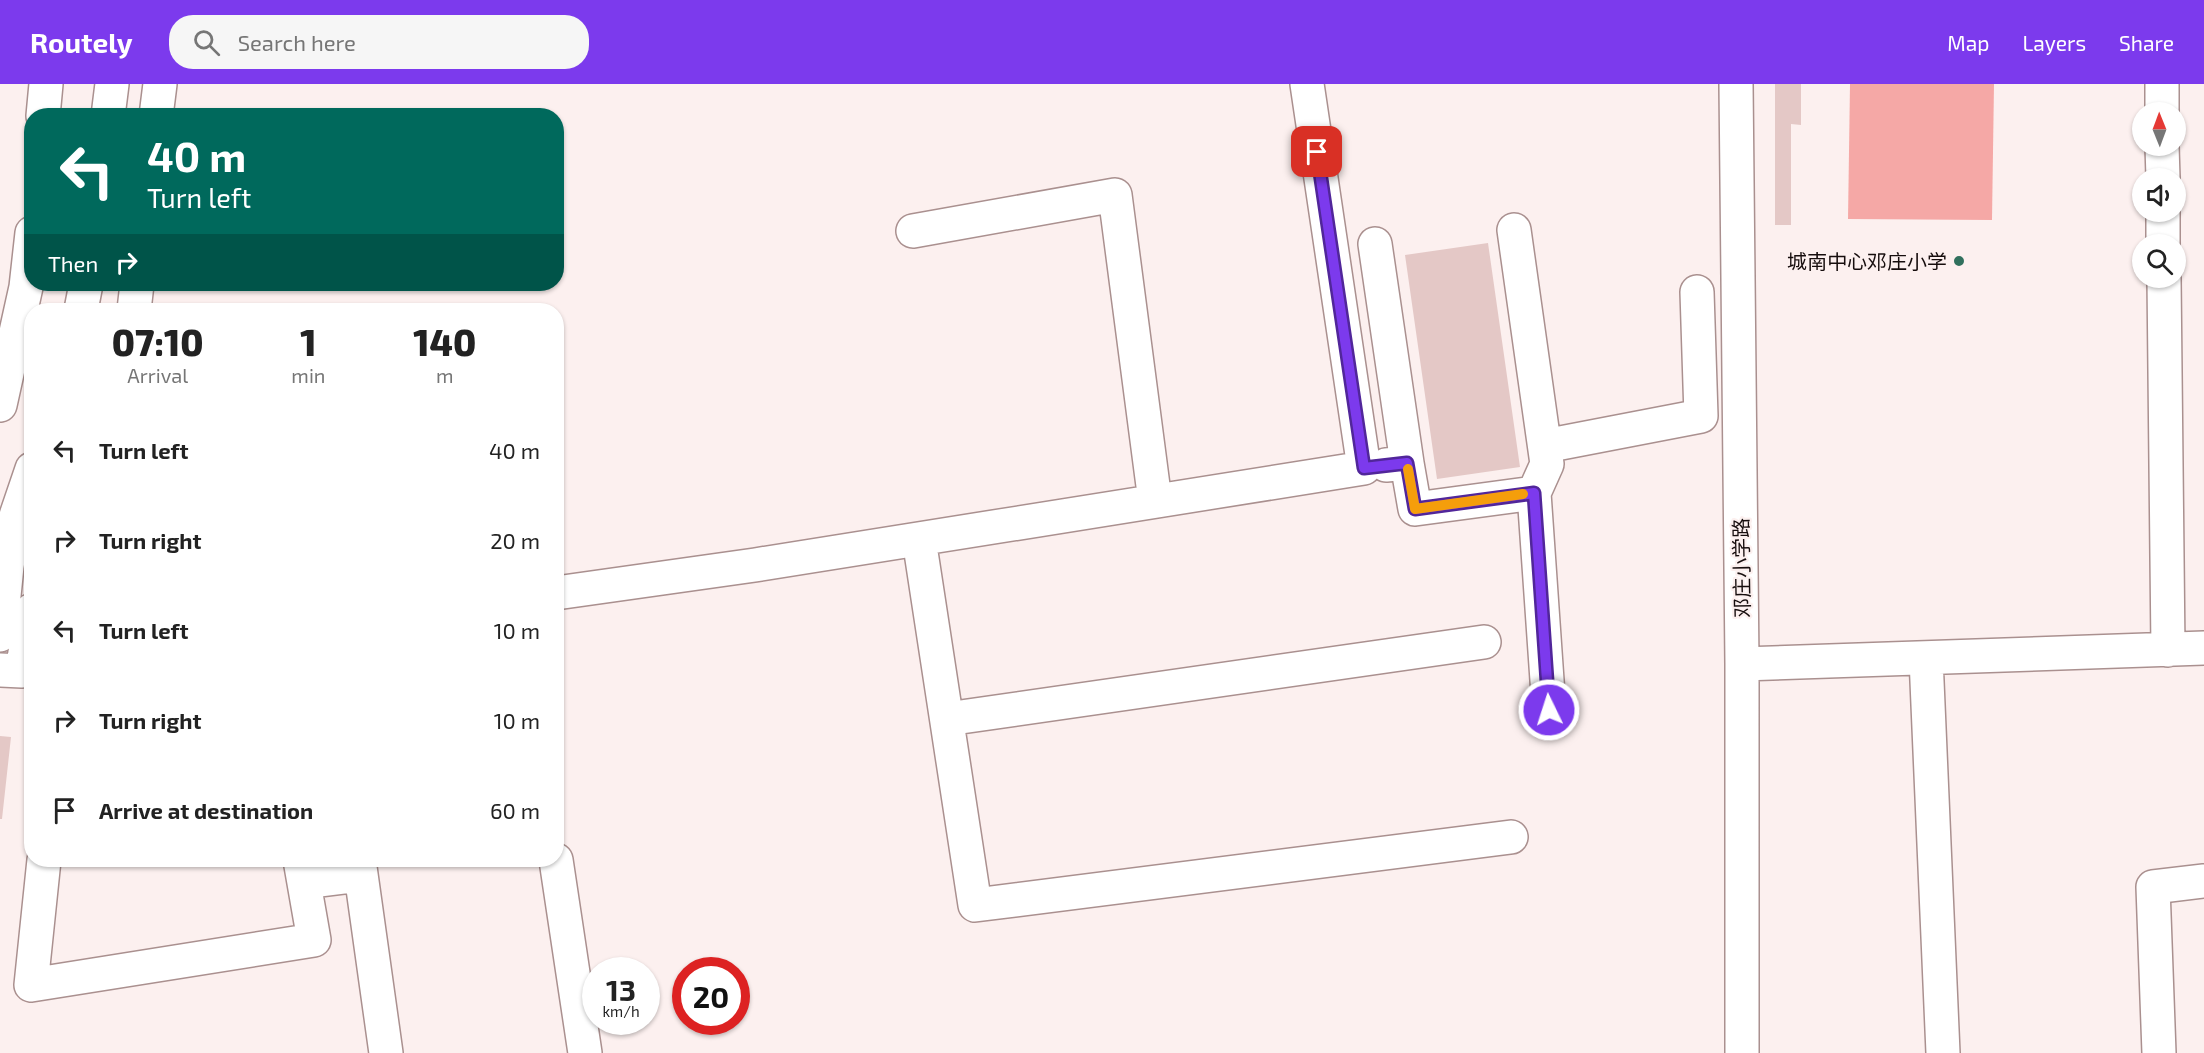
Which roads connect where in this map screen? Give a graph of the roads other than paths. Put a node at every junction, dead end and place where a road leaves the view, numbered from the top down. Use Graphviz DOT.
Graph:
graph roads {
  1 [pos="46,84"];
  2 [pos="111,84"];
  3 [pos="159,84"];
  4 [pos="1307,84"];
  5 [pos="1736,84"];
  6 [pos="2162,84"];
  7 [pos="2162,102"];
  8 [pos="44,108"];
  9 [pos="109,108"];
  10 [pos="157,108"];
  11 [pos="1514,230"];
  12 [pos="914,231"];
  13 [pos="1375,244"];
  14 [pos="2164,288"];
  15 [pos="25,291"];
  16 [pos="1697,292"];
  17 [pos="0,405"];
  18 [pos="1545,446"];
  19 [pos="1407,463"];
  20 [pos="1364,468"];
  21 [pos="24,492"];
  22 [pos="1534,493"];
  23 [pos="1155,501"];
  24 [pos="919,539"];
  25 [pos="564,592"];
  26 [pos="0,635"];
  27 [pos="1484,642"];
  28 [pos="24,644"];
  29 [pos="2204,648"];
  30 [pos="2168,650"];
  31 [pos="1926,658"];
  32 [pos="1742,664"];
  33 [pos="18,670"];
  34 [pos="1549,710"];
  35 [pos="947,719"];
  36 [pos="1511,837"];
  37 [pos="43,867"];
  38 [pos="360,867"];
  39 [pos="557,867"];
  40 [pos="303,871"];
  41 [pos="2204,881"];
  42 [pos="386,1053"];
  43 [pos="585,1053"];
  44 [pos="1742,1053"];
  45 [pos="1943,1053"];
  46 [pos="2159,1053"];
  1 -- 8 [label="street"];
  2 -- 9 [label="street"];
  3 -- 10 [label="street"];
  4 -- 20 [label="street"];
  5 -- 32 [label="street, 邓庄小学路"];
  6 -- 7 [label="street"];
  11 -- 18 [label="street"];
  12 -- 23 [label="street"];
  13 -- 19 [label="street"];
  14 -- 30 [label="street"];
  15 -- 17 [label="street"];
  16 -- 18 [label="street"];
  18 -- 22 [label="street"];
  19 -- 20 [label="street"];
  19 -- 22 [label="street"];
  20 -- 23 [label="street"];
  21 -- 26 [label="street"];
  22 -- 34 [label="street"];
  23 -- 24 [label="street"];
  24 -- 25 [label="street"];
  24 -- 35 [label="street"];
  27 -- 35 [label="street"];
  28 -- 33 [label="street"];
  29 -- 30 [label="street"];
  30 -- 31 [label="street"];
  31 -- 32 [label="street"];
  31 -- 45 [label="street"];
  32 -- 44 [label="street, 邓庄小学路"];
  35 -- 36 [label="street"];
  37 -- 40 [label="street"];
  38 -- 40 [label="street"];
  38 -- 42 [label="street"];
  39 -- 43 [label="street"];
  41 -- 46 [label="street"];
}
